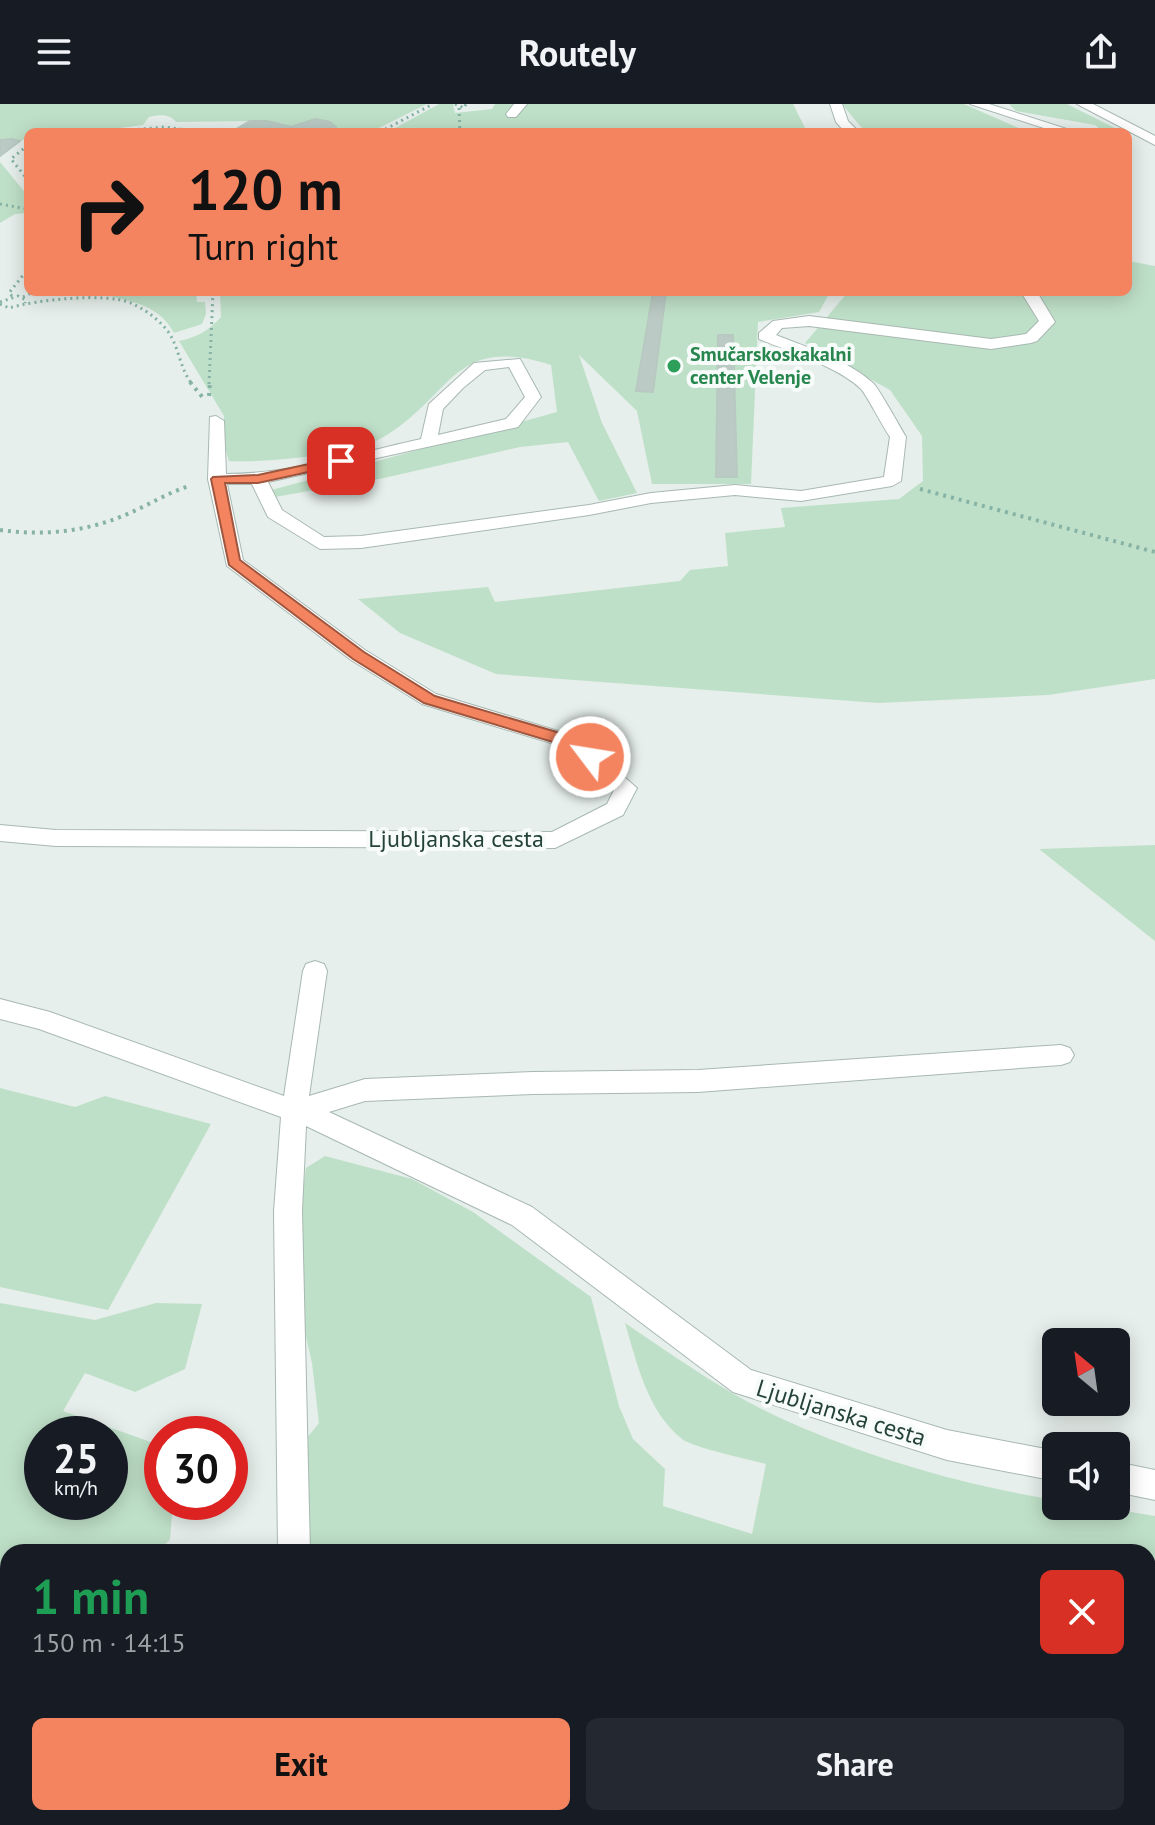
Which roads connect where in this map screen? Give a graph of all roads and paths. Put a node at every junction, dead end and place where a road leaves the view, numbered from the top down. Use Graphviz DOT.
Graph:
graph roads {
  1 [pos="433,104"];
  2 [pos="466,104"];
  3 [pos="836,104"];
  4 [pos="976,104"];
  5 [pos="1083,104"];
  6 [pos="457,106"];
  7 [pos="155,128"];
  8 [pos="185,128"];
  9 [pos="388,128"];
  10 [pos="460,128"];
  11 [pos="849,128"];
  12 [pos="1057,128"];
  13 [pos="1128,128"];
  14 [pos="1132,130"];
  15 [pos="1132,141"];
  16 [pos="1155,142"];
  17 [pos="24,148"];
  18 [pos="24,175"];
  19 [pos="0,204"];
  20 [pos="24,208"];
  21 [pos="24,274"];
  22 [pos="12,296"];
  23 [pos="95,296"];
  24 [pos="213,296"];
  25 [pos="1031,296"];
  26 [pos="23,297"];
  27 [pos="93,299"];
  28 [pos="0,303"];
  29 [pos="25,303"];
  30 [pos="216,421"];
  31 [pos="429,440"];
  32 [pos="217,479"];
  33 [pos="258,479"];
  34 [pos="892,481"];
  35 [pos="0,530"];
  36 [pos="1155,552"];
  37 [pos="0,833"];
  38 [pos="315,971"];
  39 [pos="0,1009"];
  40 [pos="1061,1055"];
  41 [pos="294,1112"];
  42 [pos="1042,1463"];
  43 [pos="1130,1480"];
  44 [pos="1155,1485"];
  45 [pos="294,1544"];
  1 -- 9 [label="path"];
  2 -- 6 [label="path"];
  3 -- 11 [label="street"];
  4 -- 12 [label="street"];
  5 -- 13 [label="street"];
  6 -- 10 [label="path"];
  7 -- 8 [label="path"];
  14 -- 16 [label="street"];
  15 -- 16 [label="street"];
  17 -- 18 [label="path"];
  19 -- 20 [label="path"];
  21 -- 22 [label="path"];
  22 -- 26 [label="path"];
  22 -- 28 [label="path"];
  23 -- 27 [label="path"];
  24 -- 27 [label="path"];
  25 -- 34 [label="street"];
  26 -- 29 [label="path"];
  27 -- 29 [label="path"];
  28 -- 29 [label="path"];
  30 -- 32 [label="street, Ljubljanska cesta"];
  31 -- 31 [label="street"];
  31 -- 33 [label="street"];
  32 -- 33 [label="street"];
  32 -- 35 [label="path"];
  32 -- 37 [label="street, Ljubljanska cesta"];
  33 -- 34 [label="street"];
  34 -- 36 [label="path"];
  38 -- 41 [label="street"];
  39 -- 41 [label="street, Ljubljanska cesta"];
  40 -- 41 [label="street"];
  41 -- 42 [label="street, Ljubljanska cesta"];
  41 -- 45 [label="street"];
  43 -- 44 [label="street"];
}
